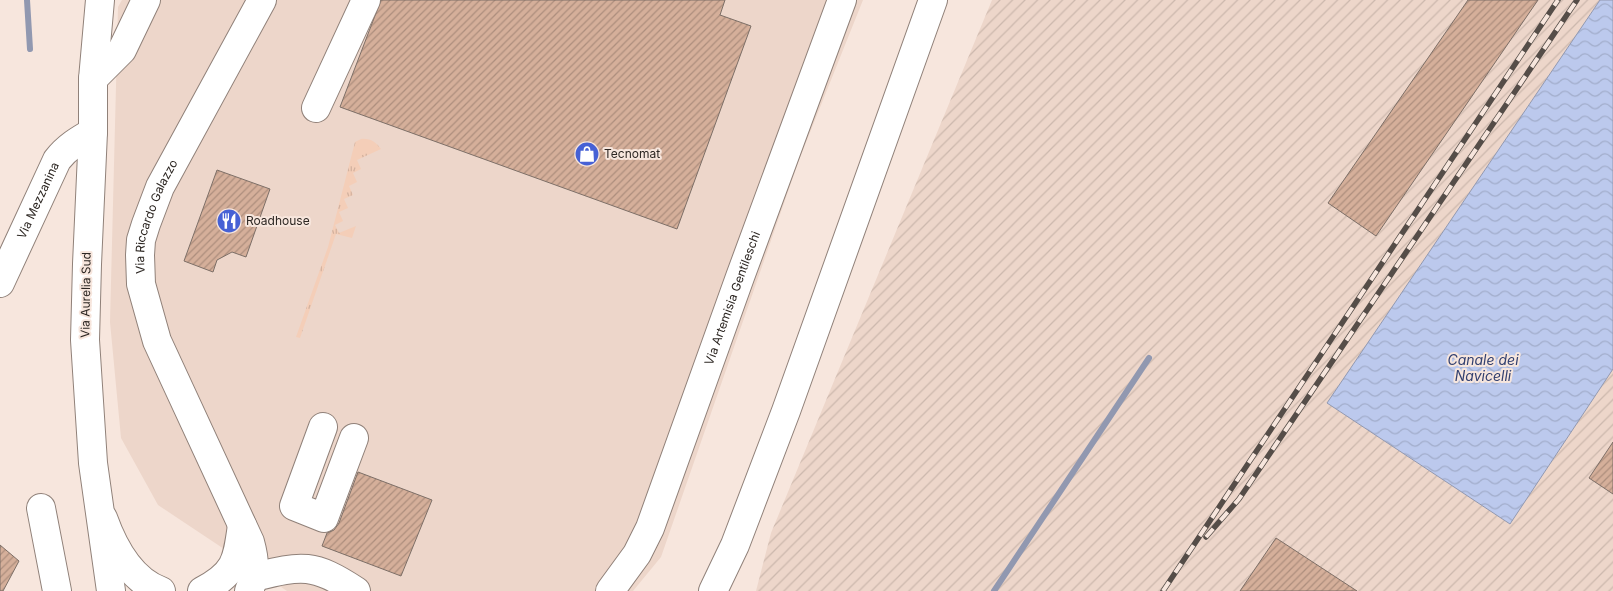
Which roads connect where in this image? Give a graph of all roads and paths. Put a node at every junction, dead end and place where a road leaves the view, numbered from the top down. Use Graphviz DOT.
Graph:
graph roads {
  1 [pos="100,0"];
  2 [pos="146,0"];
  3 [pos="262,0"];
  4 [pos="366,0"];
  5 [pos="842,0"];
  6 [pos="933,0"];
  7 [pos="93,79"];
  8 [pos="316,108"];
  9 [pos="93,132"];
  10 [pos="0,283"];
  11 [pos="323,427"];
  12 [pos="354,438"];
  13 [pos="97,499"];
  14 [pos="41,508"];
  15 [pos="242,525"];
  16 [pos="735,544"];
  17 [pos="251,584"];
  18 [pos="111,590"];
  19 [pos="57,591"];
  20 [pos="161,591"];
  21 [pos="202,591"];
  22 [pos="356,591"];
  23 [pos="610,591"];
  24 [pos="714,591"];
  25 [pos="727,591"];
  1 -- 7 [label="main road, Via Aurelia Sud"];
  2 -- 7 [label="main road"];
  3 -- 15 [label="main road, Via Riccardo Galazzo"];
  4 -- 8 [label="main road"];
  5 -- 23 [label="main road, Via Artemisia Gentileschi"];
  6 -- 16 [label="main road"];
  7 -- 9 [label="main road, Via Aurelia Sud"];
  9 -- 10 [label="main road, Via Mezzanina"];
  9 -- 13 [label="main road, Via Aurelia Sud"];
  11 -- 12 [label="main road"];
  13 -- 18 [label="main road, Via Aurelia Sud"];
  13 -- 20 [label="main road"];
  14 -- 19 [label="main road"];
  15 -- 17 [label="main road, Via Riccardo Galazzo"];
  15 -- 21 [label="main road"];
  16 -- 24 [label="main road"];
  16 -- 25 [label="main road"];
  17 -- 22 [label="main road"];
}
